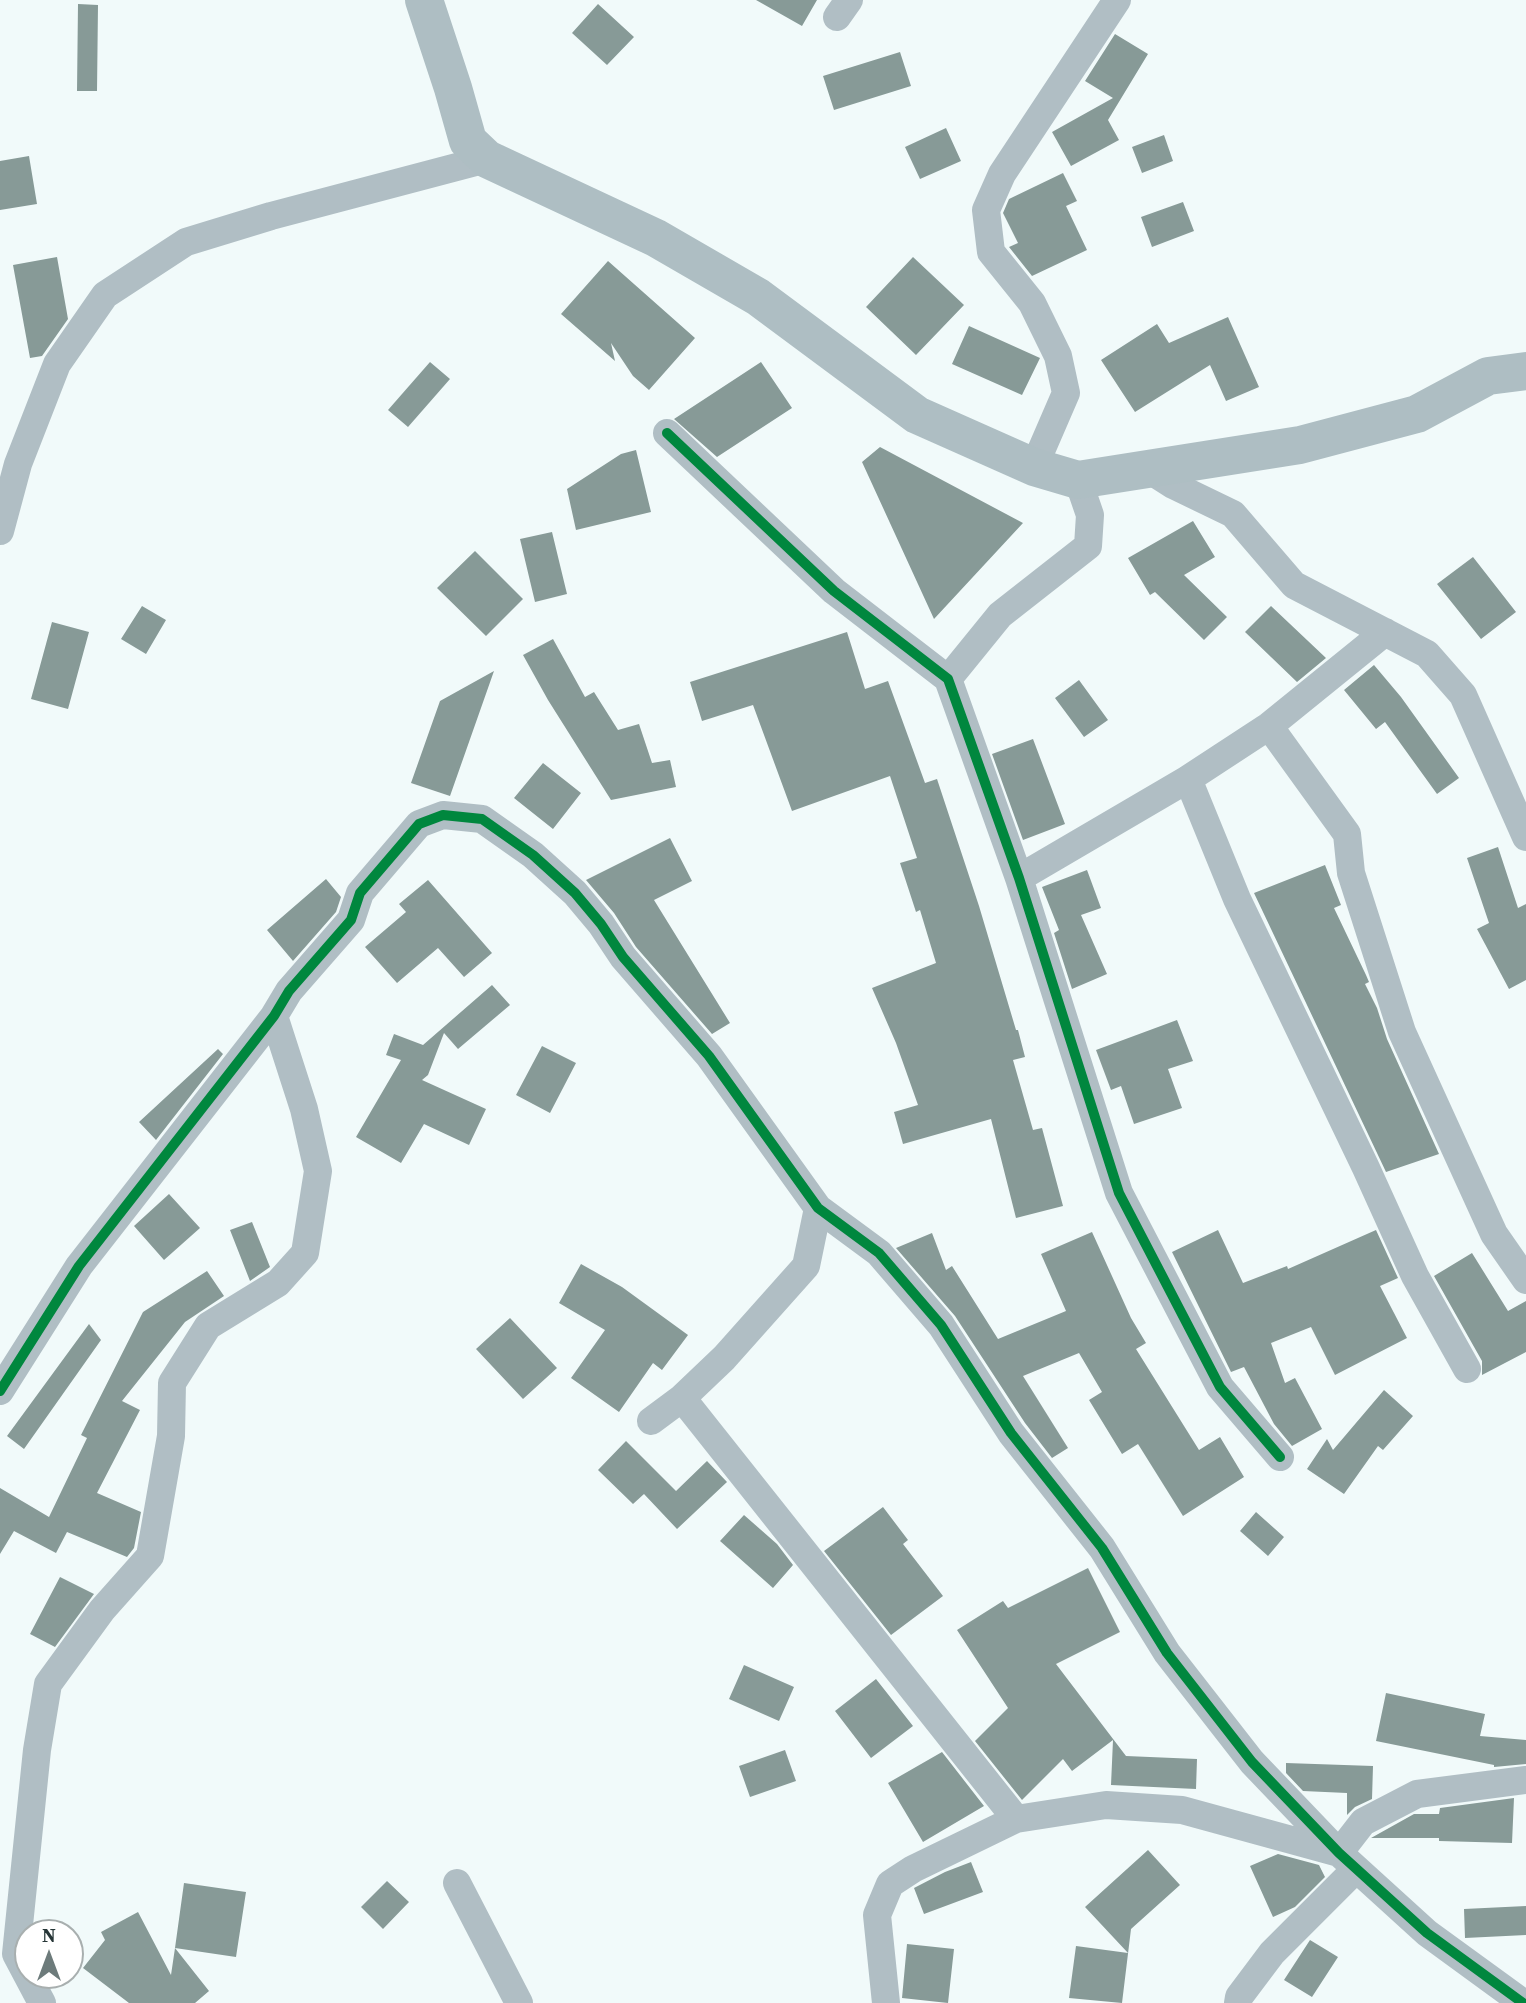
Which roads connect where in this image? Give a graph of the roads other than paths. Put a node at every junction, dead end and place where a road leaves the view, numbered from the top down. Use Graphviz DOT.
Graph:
graph roads {
  1 [pos="424,0"];
  2 [pos="1117,0"];
  3 [pos="487,159"];
  4 [pos="1526,371"];
  5 [pos="667,433"];
  6 [pos="1034,467"];
  7 [pos="1148,469"];
  8 [pos="1079,480"];
  9 [pos="0,531"];
  10 [pos="1385,632"];
  11 [pos="948,679"];
  12 [pos="1269,726"];
  13 [pos="1188,779"];
  14 [pos="1526,837"];
  15 [pos="1019,878"];
  16 [pos="274,1016"];
  17 [pos="818,1208"];
  18 [pos="1526,1280"];
  19 [pos="1467,1369"];
  20 [pos="0,1391"];
  21 [pos="682,1398"];
  22 [pos="651,1421"];
  23 [pos="1280,1457"];
  24 [pos="1526,1780"];
  25 [pos="1016,1819"];
  26 [pos="1347,1861"];
  27 [pos="457,1883"];
  28 [pos="1504,1998"];
  29 [pos="42,2003"];
  30 [pos="520,2003"];
  31 [pos="886,2003"];
  32 [pos="1238,2003"];
  1 -- 3 [label="main road"];
  2 -- 6 [label="street"];
  3 -- 6 [label="main road"];
  3 -- 9 [label="street"];
  4 -- 7 [label="main road"];
  5 -- 11 [label="street"];
  6 -- 8 [label="main road"];
  7 -- 8 [label="main road"];
  7 -- 10 [label="street"];
  8 -- 11 [label="street"];
  10 -- 12 [label="street"];
  10 -- 14 [label="street"];
  11 -- 15 [label="street"];
  12 -- 13 [label="street"];
  12 -- 18 [label="street"];
  13 -- 15 [label="street"];
  13 -- 19 [label="street"];
  15 -- 23 [label="street"];
  16 -- 17 [label="street"];
  16 -- 20 [label="street"];
  16 -- 29 [label="street"];
  17 -- 21 [label="street"];
  17 -- 26 [label="street"];
  21 -- 22 [label="street"];
  21 -- 25 [label="street"];
  24 -- 26 [label="street"];
  25 -- 26 [label="street"];
  25 -- 31 [label="street"];
  26 -- 28 [label="street"];
  26 -- 32 [label="street"];
  27 -- 30 [label="street"];
}
